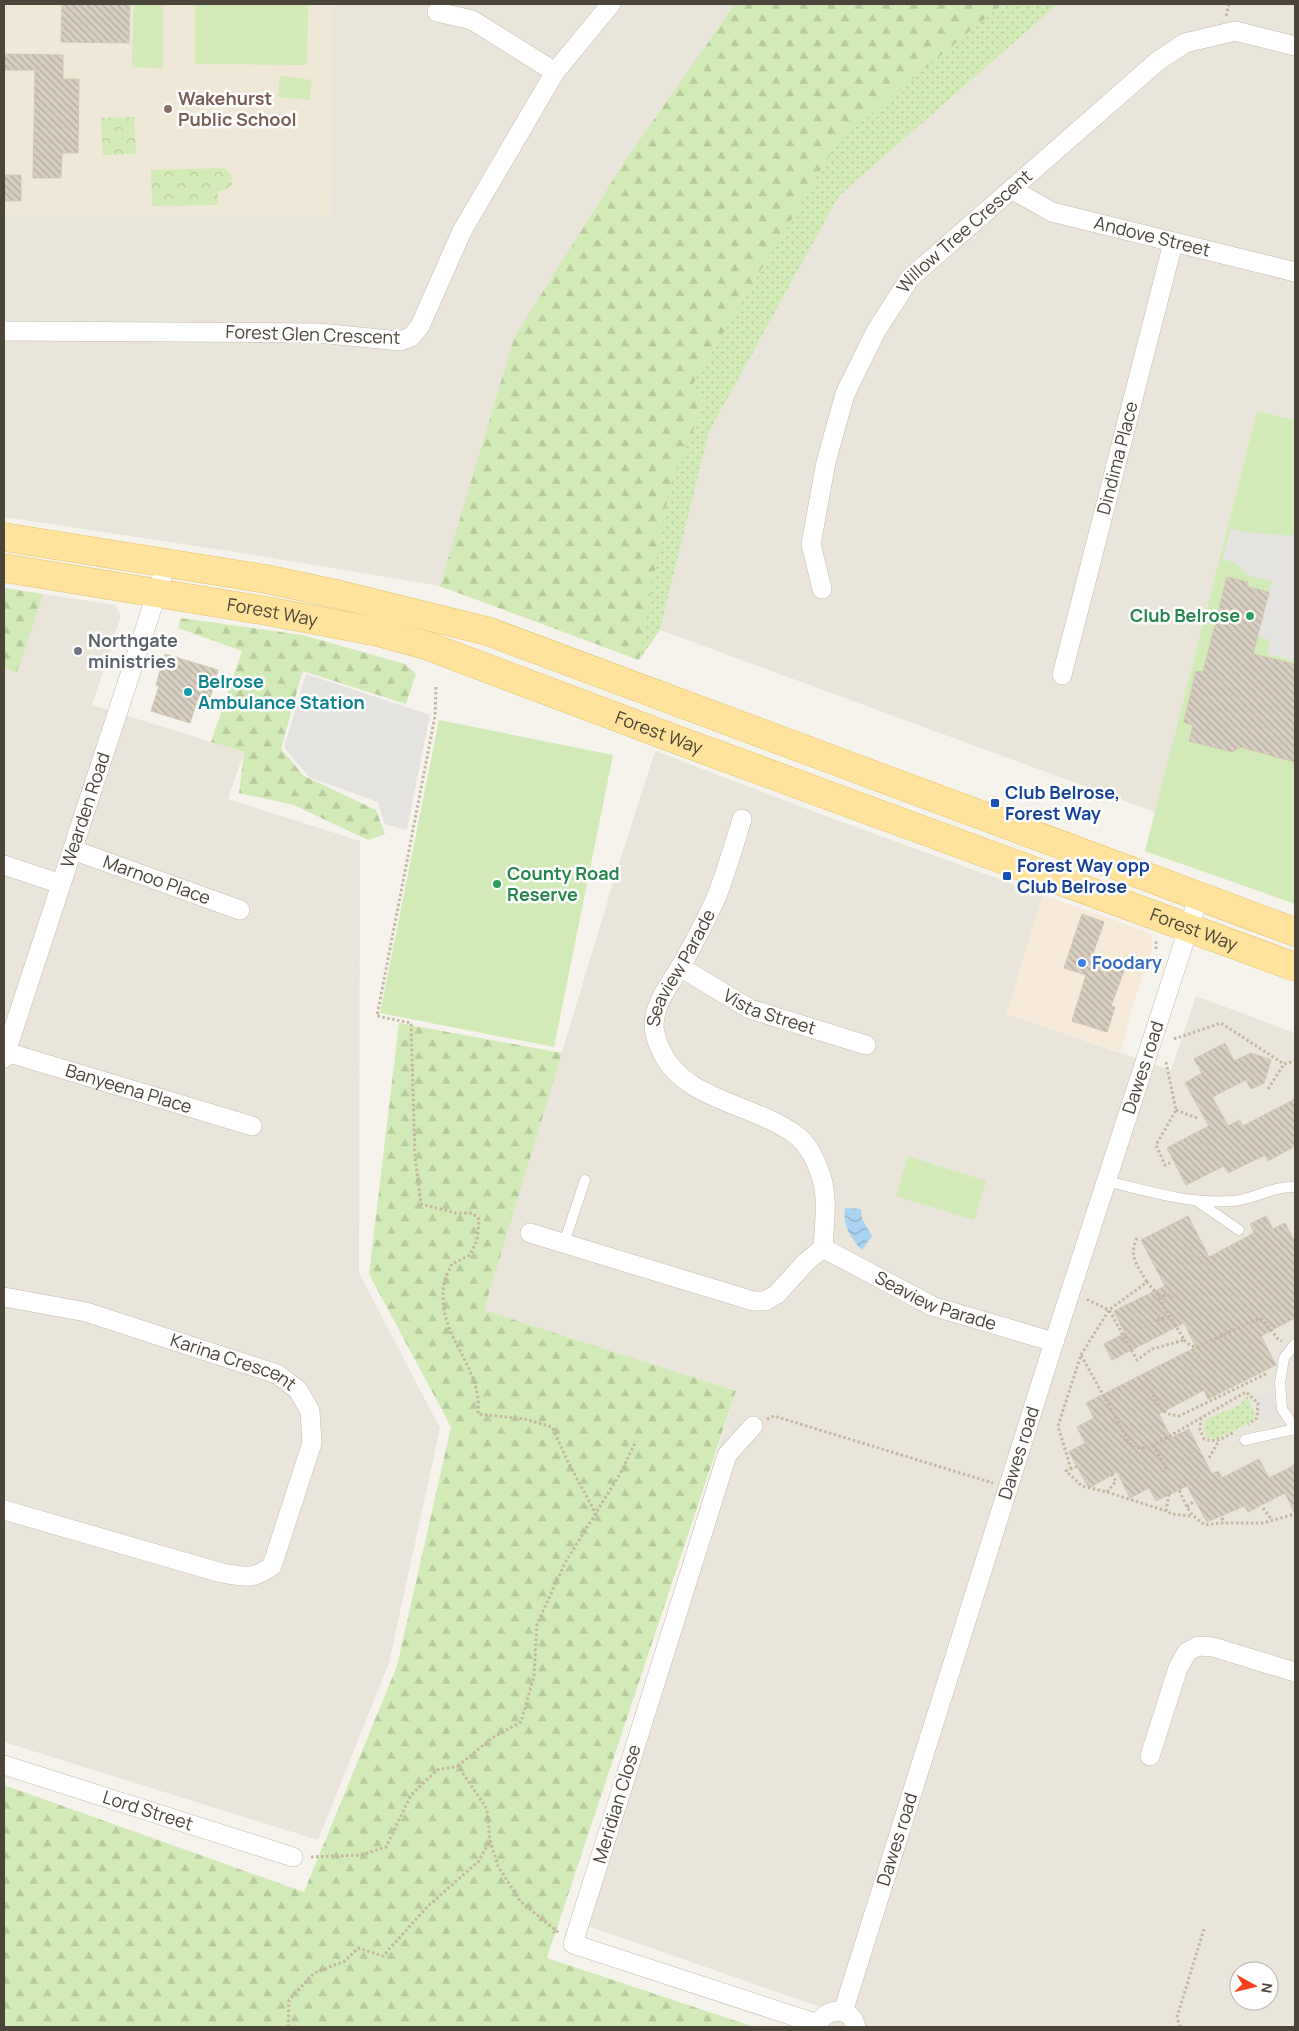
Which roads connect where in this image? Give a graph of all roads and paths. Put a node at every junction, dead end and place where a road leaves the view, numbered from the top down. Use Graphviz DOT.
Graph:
graph roads {
  1 [pos="612,4"];
  2 [pos="437,12"];
  3 [pos="1295,46"];
  4 [pos="555,72"];
  5 [pos="1013,190"];
  6 [pos="1173,243"];
  7 [pos="1295,272"];
  8 [pos="4,331"];
  9 [pos="4,537"];
  10 [pos="167,562"];
  11 [pos="4,568"];
  12 [pos="822,589"];
  13 [pos="157,592"];
  14 [pos="1062,675"];
  15 [pos="436,687"];
  16 [pos="742,819"];
  17 [pos="73,850"];
  18 [pos="4,865"];
  19 [pos="61,884"];
  20 [pos="1198,896"];
  21 [pos="240,910"];
  22 [pos="1188,928"];
  23 [pos="1295,932"];
  24 [pos="1295,966"];
  25 [pos="680,967"];
  26 [pos="1174,1039"];
  27 [pos="866,1045"];
  28 [pos="5,1055"];
  29 [pos="1295,1061"];
  30 [pos="1166,1062"];
  31 [pos="1284,1064"];
  32 [pos="1268,1089"];
  33 [pos="1176,1110"];
  34 [pos="1197,1118"];
  35 [pos="252,1126"];
  36 [pos="1170,1163"];
  37 [pos="585,1180"];
  38 [pos="1106,1181"];
  39 [pos="1295,1187"];
  40 [pos="1196,1201"];
  41 [pos="1238,1230"];
  42 [pos="530,1233"];
  43 [pos="1137,1238"];
  44 [pos="564,1243"];
  45 [pos="823,1248"];
  46 [pos="1147,1282"];
  47 [pos="1158,1295"];
  48 [pos="1174,1296"];
  49 [pos="4,1297"];
  50 [pos="1086,1299"];
  51 [pos="1109,1310"];
  52 [pos="1170,1317"];
  53 [pos="1157,1320"];
  54 [pos="1184,1340"];
  55 [pos="1054,1342"];
  56 [pos="1290,1343"];
  57 [pos="1081,1355"];
  58 [pos="1275,1370"];
  59 [pos="1151,1390"];
  60 [pos="1201,1418"];
  61 [pos="753,1426"];
  62 [pos="1295,1428"];
  63 [pos="1245,1440"];
  64 [pos="636,1441"];
  65 [pos="1219,1441"];
  66 [pos="1154,1445"];
  67 [pos="1208,1458"];
  68 [pos="1078,1466"];
  69 [pos="1071,1469"];
  70 [pos="1168,1470"];
  71 [pos="1111,1473"];
  72 [pos="1184,1482"];
  73 [pos="1008,1487"];
  74 [pos="1107,1492"];
  75 [pos="1169,1494"];
  76 [pos="1193,1502"];
  77 [pos="1187,1508"];
  78 [pos="1263,1508"];
  79 [pos="4,1510"];
  80 [pos="1166,1511"];
  81 [pos="596,1514"];
  82 [pos="1295,1514"];
  83 [pos="1192,1516"];
  84 [pos="1222,1518"];
  85 [pos="1272,1520"];
  86 [pos="1224,1523"];
  87 [pos="1295,1672"];
  88 [pos="1150,1756"];
  89 [pos="4,1766"];
  90 [pos="458,1766"];
  91 [pos="490,1840"];
  92 [pos="293,1857"];
  93 [pos="1204,1929"];
  94 [pos="573,1944"];
  95 [pos="843,2012"];
  96 [pos="817,2026"];
  97 [pos="288,2027"];
  98 [pos="856,2027"];
  99 [pos="1180,2027"];
  1 -- 4 [label="street, Forest Glen Crescent"];
  2 -- 4 [label="street"];
  3 -- 5 [label="street, Willow Tree Crescent"];
  4 -- 8 [label="street, Forest Glen Crescent"];
  5 -- 6 [label="street, Andove Street"];
  5 -- 12 [label="street, Willow Tree Crescent"];
  6 -- 7 [label="street, Andove Street"];
  6 -- 14 [label="street, Dindima Place"];
  9 -- 10 [label="main road, Forest Way"];
  10 -- 13 [label="street, Wearden Road"];
  10 -- 20 [label="main road, Forest Way"];
  11 -- 13 [label="main road, Forest Way"];
  13 -- 17 [label="street, Wearden Road"];
  13 -- 22 [label="main road, Forest Way"];
  15 -- 81 [label="path"];
  16 -- 25 [label="street, Seaview Parade"];
  17 -- 19 [label="street, Wearden Road"];
  17 -- 21 [label="street, Marnoo Place"];
  18 -- 19 [label="street"];
  19 -- 28 [label="street, Wearden Road"];
  20 -- 22 [label="street, Dawes road"];
  20 -- 23 [label="main road, Forest Way"];
  22 -- 24 [label="main road, Forest Way"];
  22 -- 38 [label="street, Dawes road"];
  25 -- 27 [label="street, Vista Street"];
  25 -- 45 [label="street, Seaview Parade"];
  26 -- 31 [label="path"];
  28 -- 35 [label="street, Banyeena Place"];
  29 -- 31 [label="path"];
  30 -- 33 [label="path"];
  31 -- 32 [label="path"];
  33 -- 34 [label="path"];
  33 -- 36 [label="path"];
  37 -- 44 [label="lane"];
  38 -- 40 [label="lane"];
  38 -- 55 [label="street, Dawes road"];
  39 -- 40 [label="lane"];
  40 -- 41 [label="lane"];
  42 -- 44 [label="street"];
  43 -- 46 [label="path"];
  44 -- 45 [label="street"];
  45 -- 55 [label="street, Seaview Parade"];
  46 -- 47 [label="path"];
  46 -- 51 [label="path"];
  47 -- 48 [label="path"];
  47 -- 52 [label="path"];
  49 -- 79 [label="street, Karina Crescent"];
  50 -- 51 [label="path"];
  51 -- 54 [label="path"];
  51 -- 57 [label="path"];
  52 -- 53 [label="path"];
  52 -- 54 [label="path"];
  54 -- 56 [label="path"];
  55 -- 73 [label="street, Dawes road"];
  56 -- 62 [label="lane"];
  57 -- 66 [label="path"];
  57 -- 69 [label="path"];
  58 -- 59 [label="path"];
  60 -- 65 [label="path"];
  60 -- 65 [label="path"];
  60 -- 66 [label="path"];
  61 -- 73 [label="path"];
  61 -- 94 [label="street, Meridian Close"];
  62 -- 63 [label="lane"];
  64 -- 81 [label="path"];
  65 -- 67 [label="path"];
  66 -- 70 [label="path"];
  68 -- 69 [label="path"];
  69 -- 74 [label="path"];
  71 -- 74 [label="path"];
  72 -- 77 [label="path"];
  73 -- 95 [label="street, Dawes road"];
  74 -- 80 [label="path"];
  75 -- 80 [label="path"];
  76 -- 77 [label="path"];
  77 -- 83 [label="path"];
  78 -- 85 [label="path"];
  80 -- 83 [label="path"];
  81 -- 90 [label="path"];
  82 -- 85 [label="path"];
  83 -- 86 [label="path"];
  84 -- 86 [label="path"];
  85 -- 86 [label="path"];
  87 -- 88 [label="street"];
  89 -- 92 [label="street, Lord Street"];
  90 -- 91 [label="path"];
  90 -- 92 [label="path"];
  91 -- 94 [label="path"];
  91 -- 97 [label="path"];
  93 -- 99 [label="path"];
  94 -- 96 [label="street"];
  95 -- 96 [label="street"];
  95 -- 98 [label="street"];
}
